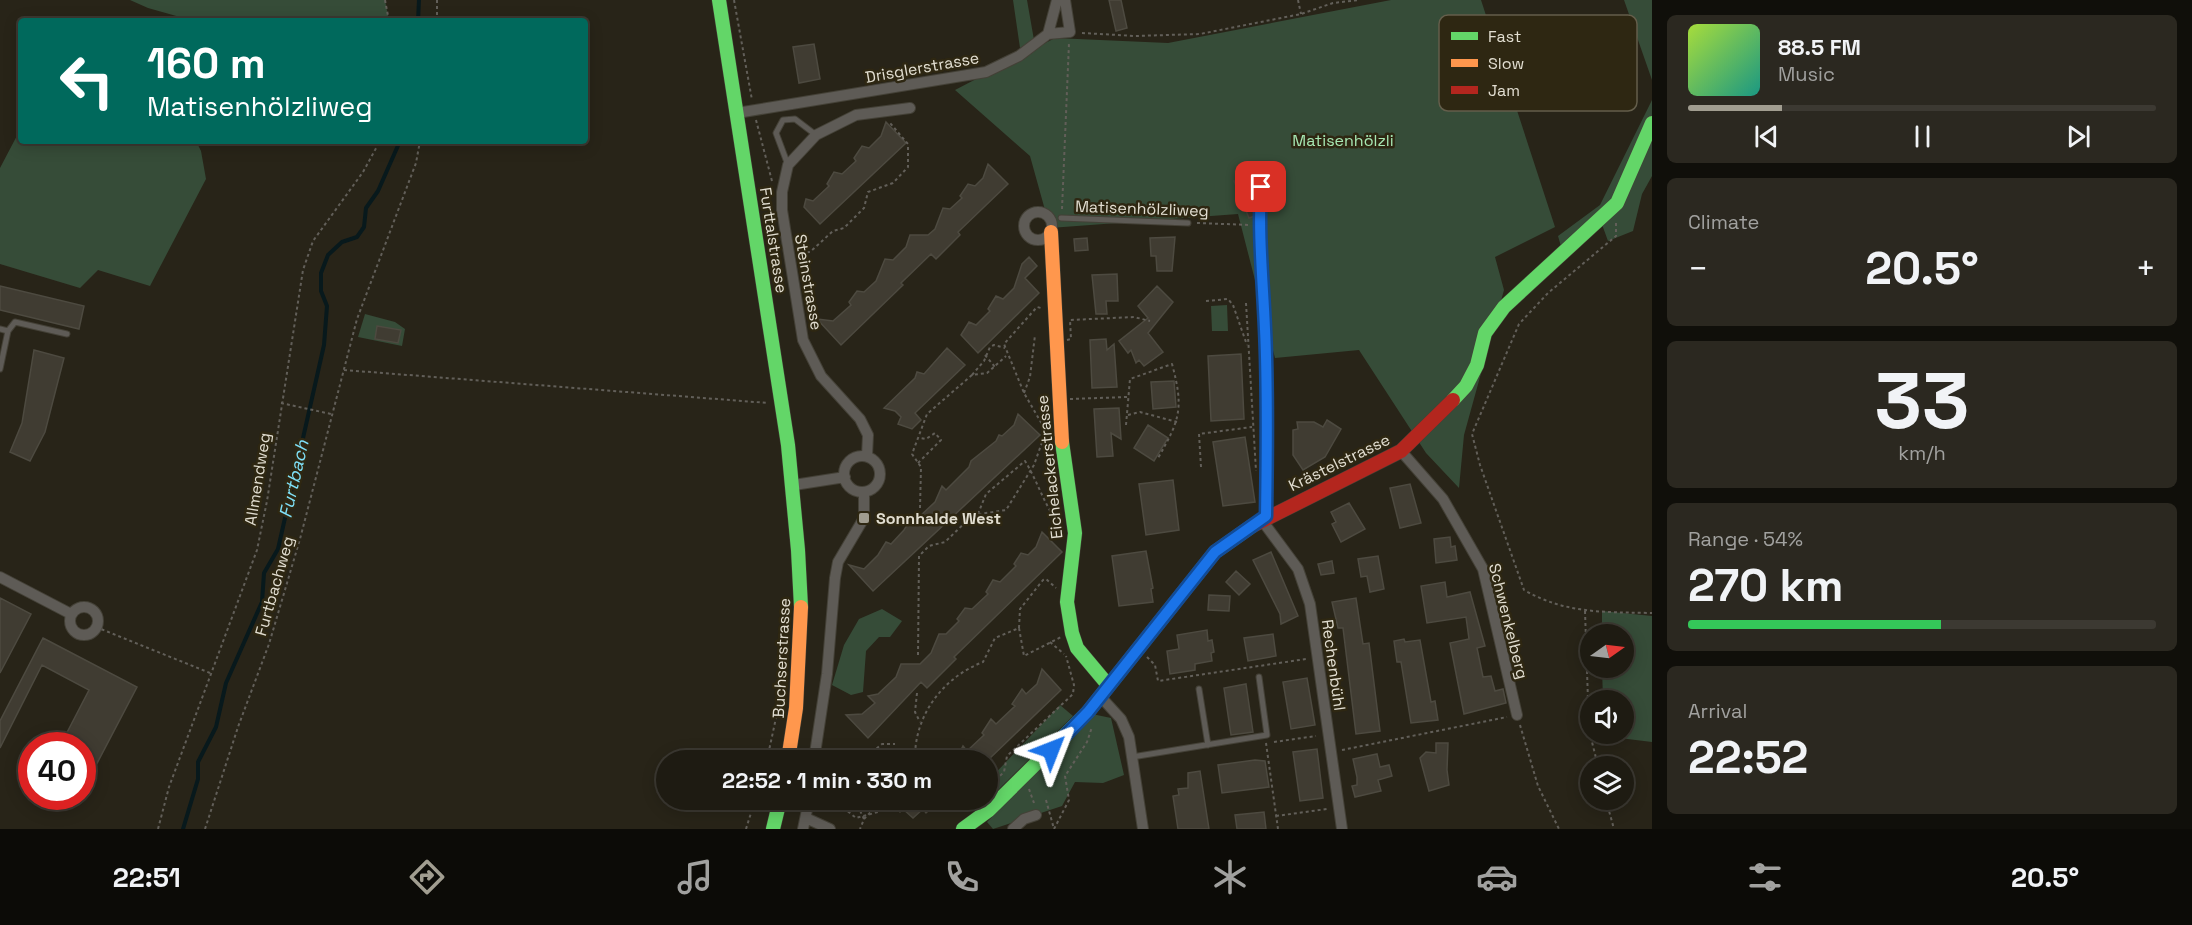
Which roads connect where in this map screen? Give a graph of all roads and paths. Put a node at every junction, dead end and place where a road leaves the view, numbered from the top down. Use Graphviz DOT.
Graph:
graph roads {
  1 [pos="385,0"];
  2 [pos="437,0"];
  3 [pos="719,0"];
  4 [pos="1058,0"];
  5 [pos="1065,0"];
  6 [pos="1298,0"];
  7 [pos="1359,0"];
  8 [pos="1301,14"];
  9 [pos="388,18"];
  10 [pos="437,18"];
  11 [pos="1070,32"];
  12 [pos="1048,34"];
  13 [pos="910,108"];
  14 [pos="880,112"];
  15 [pos="737,113"];
  16 [pos="1652,123"];
  17 [pos="816,135"];
  18 [pos="378,144"];
  19 [pos="419,144"];
  20 [pos="788,165"];
  21 [pos="1261,187"];
  22 [pos="1610,211"];
  23 [pos="1061,218"];
  24 [pos="1188,223"];
  25 [pos="1258,225"];
  26 [pos="1051,232"];
  27 [pos="796,254"];
  28 [pos="1206,301"];
  29 [pos="1246,303"];
  30 [pos="1053,309"];
  31 [pos="1150,321"];
  32 [pos="0,329"];
  33 [pos="8,331"];
  34 [pos="67,334"];
  35 [pos="1035,335"];
  36 [pos="1054,342"];
  37 [pos="1005,348"];
  38 [pos="1248,350"];
  39 [pos="985,355"];
  40 [pos="1007,356"];
  41 [pos="995,367"];
  42 [pos="0,369"];
  43 [pos="344,370"];
  44 [pos="972,375"];
  45 [pos="1024,393"];
  46 [pos="1128,397"];
  47 [pos="1058,400"];
  48 [pos="281,403"];
  49 [pos="764,403"];
  50 [pos="331,414"];
  51 [pos="1127,415"];
  52 [pos="1177,422"];
  53 [pos="1126,425"];
  54 [pos="1253,427"];
  55 [pos="920,438"];
  56 [pos="1401,451"];
  57 [pos="867,456"];
  58 [pos="1158,458"];
  59 [pos="918,463"];
  60 [pos="1201,467"];
  61 [pos="1031,470"];
  62 [pos="1256,472"];
  63 [pos="845,477"];
  64 [pos="794,485"];
  65 [pos="864,492"];
  66 [pos="920,508"];
  67 [pos="978,514"];
  68 [pos="1264,518"];
  69 [pos="1074,540"];
  70 [pos="0,577"];
  71 [pos="1067,593"];
  72 [pos="1585,611"];
  73 [pos="1652,613"];
  74 [pos="71,614"];
  75 [pos="96,627"];
  76 [pos="1019,628"];
  77 [pos="784,633"];
  78 [pos="1050,642"];
  79 [pos="1138,649"];
  80 [pos="1065,654"];
  81 [pos="918,655"];
  82 [pos="1318,657"];
  83 [pos="210,673"];
  84 [pos="1259,677"];
  85 [pos="1199,689"];
  86 [pos="1104,691"];
  87 [pos="916,693"];
  88 [pos="1086,714"];
  89 [pos="1517,715"];
  90 [pos="920,722"];
  91 [pos="1266,743"];
  92 [pos="895,744"];
  93 [pos="1208,745"];
  94 [pos="769,750"];
  95 [pos="790,750"];
  96 [pos="816,750"];
  97 [pos="875,750"];
  98 [pos="916,750"];
  99 [pos="1330,752"];
  100 [pos="1596,756"];
  101 [pos="1132,758"];
  102 [pos="998,778"];
  103 [pos="1021,779"];
  104 [pos="1046,800"];
  105 [pos="1339,808"];
  106 [pos="752,810"];
  107 [pos="778,810"];
  108 [pos="807,810"];
  109 [pos="846,810"];
  110 [pos="860,810"];
  111 [pos="873,810"];
  112 [pos="879,810"];
  113 [pos="1609,810"];
  114 [pos="1036,815"];
  115 [pos="1276,816"];
  116 [pos="806,818"];
  117 [pos="864,819"];
  118 [pos="158,829"];
  119 [pos="205,829"];
  120 [pos="746,829"];
  121 [pos="773,829"];
  122 [pos="802,829"];
  123 [pos="830,829"];
  124 [pos="860,829"];
  125 [pos="963,829"];
  126 [pos="1013,829"];
  127 [pos="1054,829"];
  128 [pos="1143,829"];
  129 [pos="1278,829"];
  130 [pos="1342,829"];
  131 [pos="1559,829"];
  132 [pos="1614,829"];
  1 -- 9 [label="path"];
  2 -- 10 [label="path"];
  3 -- 15 [label="street, Furttalstrasse"];
  4 -- 12 [label="street"];
  5 -- 11 [label="street"];
  6 -- 8 [label="path"];
  7 -- 8 [label="path"];
  8 -- 11 [label="path"];
  11 -- 12 [label="street"];
  11 -- 23 [label="path"];
  12 -- 15 [label="street, Drisglerstrasse"];
  13 -- 14 [label="street"];
  14 -- 17 [label="street"];
  14 -- 27 [label="path"];
  15 -- 64 [label="street, Furttalstrasse"];
  16 -- 22 [label="street, Krästelstrasse"];
  17 -- 20 [label="street"];
  17 -- 20 [label="lane"];
  18 -- 48 [label="path, Allmendweg"];
  19 -- 43 [label="path, Furtbachweg"];
  20 -- 57 [label="street, Steinstrasse"];
  21 -- 25 [label="lane"];
  22 -- 56 [label="street, Krästelstrasse"];
  22 -- 72 [label="path"];
  23 -- 24 [label="lane, Matisenhölzliweg"];
  24 -- 25 [label="path, Matisenhölzliweg"];
  25 -- 68 [label="lane"];
  26 -- 30 [label="street, Eichelackerstrasse"];
  28 -- 38 [label="path"];
  29 -- 38 [label="path"];
  30 -- 36 [label="street, Eichelackerstrasse"];
  30 -- 37 [label="path"];
  31 -- 36 [label="path"];
  32 -- 33 [label="lane"];
  33 -- 34 [label="lane"];
  33 -- 42 [label="lane"];
  35 -- 45 [label="path"];
  36 -- 47 [label="street, Eichelackerstrasse"];
  37 -- 39 [label="path"];
  37 -- 40 [label="path"];
  38 -- 54 [label="path"];
  39 -- 41 [label="path"];
  39 -- 44 [label="path"];
  40 -- 41 [label="path"];
  40 -- 45 [label="path"];
  41 -- 44 [label="path"];
  43 -- 49 [label="path"];
  43 -- 50 [label="path, Furtbachweg"];
  44 -- 55 [label="path"];
  45 -- 61 [label="path"];
  46 -- 47 [label="path"];
  46 -- 51 [label="path"];
  46 -- 52 [label="path"];
  47 -- 69 [label="street, Eichelackerstrasse"];
  48 -- 50 [label="path"];
  48 -- 83 [label="path, Allmendweg"];
  50 -- 119 [label="path, Furtbachweg"];
  51 -- 52 [label="path"];
  51 -- 53 [label="path"];
  52 -- 58 [label="path"];
  54 -- 60 [label="path"];
  54 -- 62 [label="path"];
  55 -- 59 [label="path"];
  55 -- 59 [label="path"];
  56 -- 68 [label="street, Krästelstrasse"];
  56 -- 89 [label="street, Schwenkelberg"];
  57 -- 63 [label="street"];
  57 -- 65 [label="street, Steinstrasse"];
  59 -- 66 [label="path"];
  61 -- 67 [label="path"];
  61 -- 67 [label="path"];
  61 -- 69 [label="path"];
  63 -- 64 [label="street"];
  63 -- 65 [label="street"];
  64 -- 95 [label="street, Buchserstrasse"];
  65 -- 96 [label="street, Steinstrasse"];
  67 -- 81 [label="path"];
  68 -- 79 [label="street, Krästelstrasse"];
  68 -- 82 [label="street, Rechenbühl"];
  69 -- 71 [label="street, Eichelackerstrasse"];
  70 -- 74 [label="street"];
  71 -- 76 [label="path"];
  71 -- 86 [label="street, Eichelackerstrasse"];
  72 -- 73 [label="path"];
  72 -- 100 [label="path"];
  74 -- 75 [label="street"];
  74 -- 75 [label="street"];
  75 -- 83 [label="path"];
  76 -- 78 [label="path"];
  76 -- 90 [label="path"];
  77 -- 94 [label="path"];
  78 -- 80 [label="path"];
  78 -- 80 [label="path"];
  79 -- 82 [label="path"];
  79 -- 86 [label="street, Krästelstrasse"];
  80 -- 102 [label="path"];
  82 -- 99 [label="street, Rechenbühl"];
  83 -- 118 [label="path, Allmendweg"];
  84 -- 93 [label="lane"];
  85 -- 93 [label="lane"];
  86 -- 88 [label="street, Krästelstrasse"];
  86 -- 101 [label="street"];
  87 -- 90 [label="path"];
  88 -- 103 [label="street, Krästelstrasse"];
  88 -- 127 [label="path"];
  89 -- 99 [label="path"];
  89 -- 131 [label="path"];
  90 -- 98 [label="path"];
  91 -- 115 [label="path"];
  92 -- 97 [label="path"];
  93 -- 101 [label="lane"];
  99 -- 105 [label="street, Rechenbühl"];
  101 -- 128 [label="street"];
  103 -- 114 [label="path"];
  103 -- 125 [label="street, Krästelstrasse"];
  104 -- 127 [label="path"];
  105 -- 115 [label="path"];
  105 -- 130 [label="street, Rechenbühl"];
  106 -- 120 [label="path"];
  107 -- 121 [label="street"];
  108 -- 116 [label="street"];
  109 -- 112 [label="path"];
  110 -- 117 [label="path, bridge"];
  111 -- 117 [label="path, bridge"];
  113 -- 132 [label="path"];
  114 -- 126 [label="street"];
  115 -- 129 [label="path"];
  116 -- 122 [label="street"];
  116 -- 123 [label="street"];
  117 -- 124 [label="path, bridge"];
}
